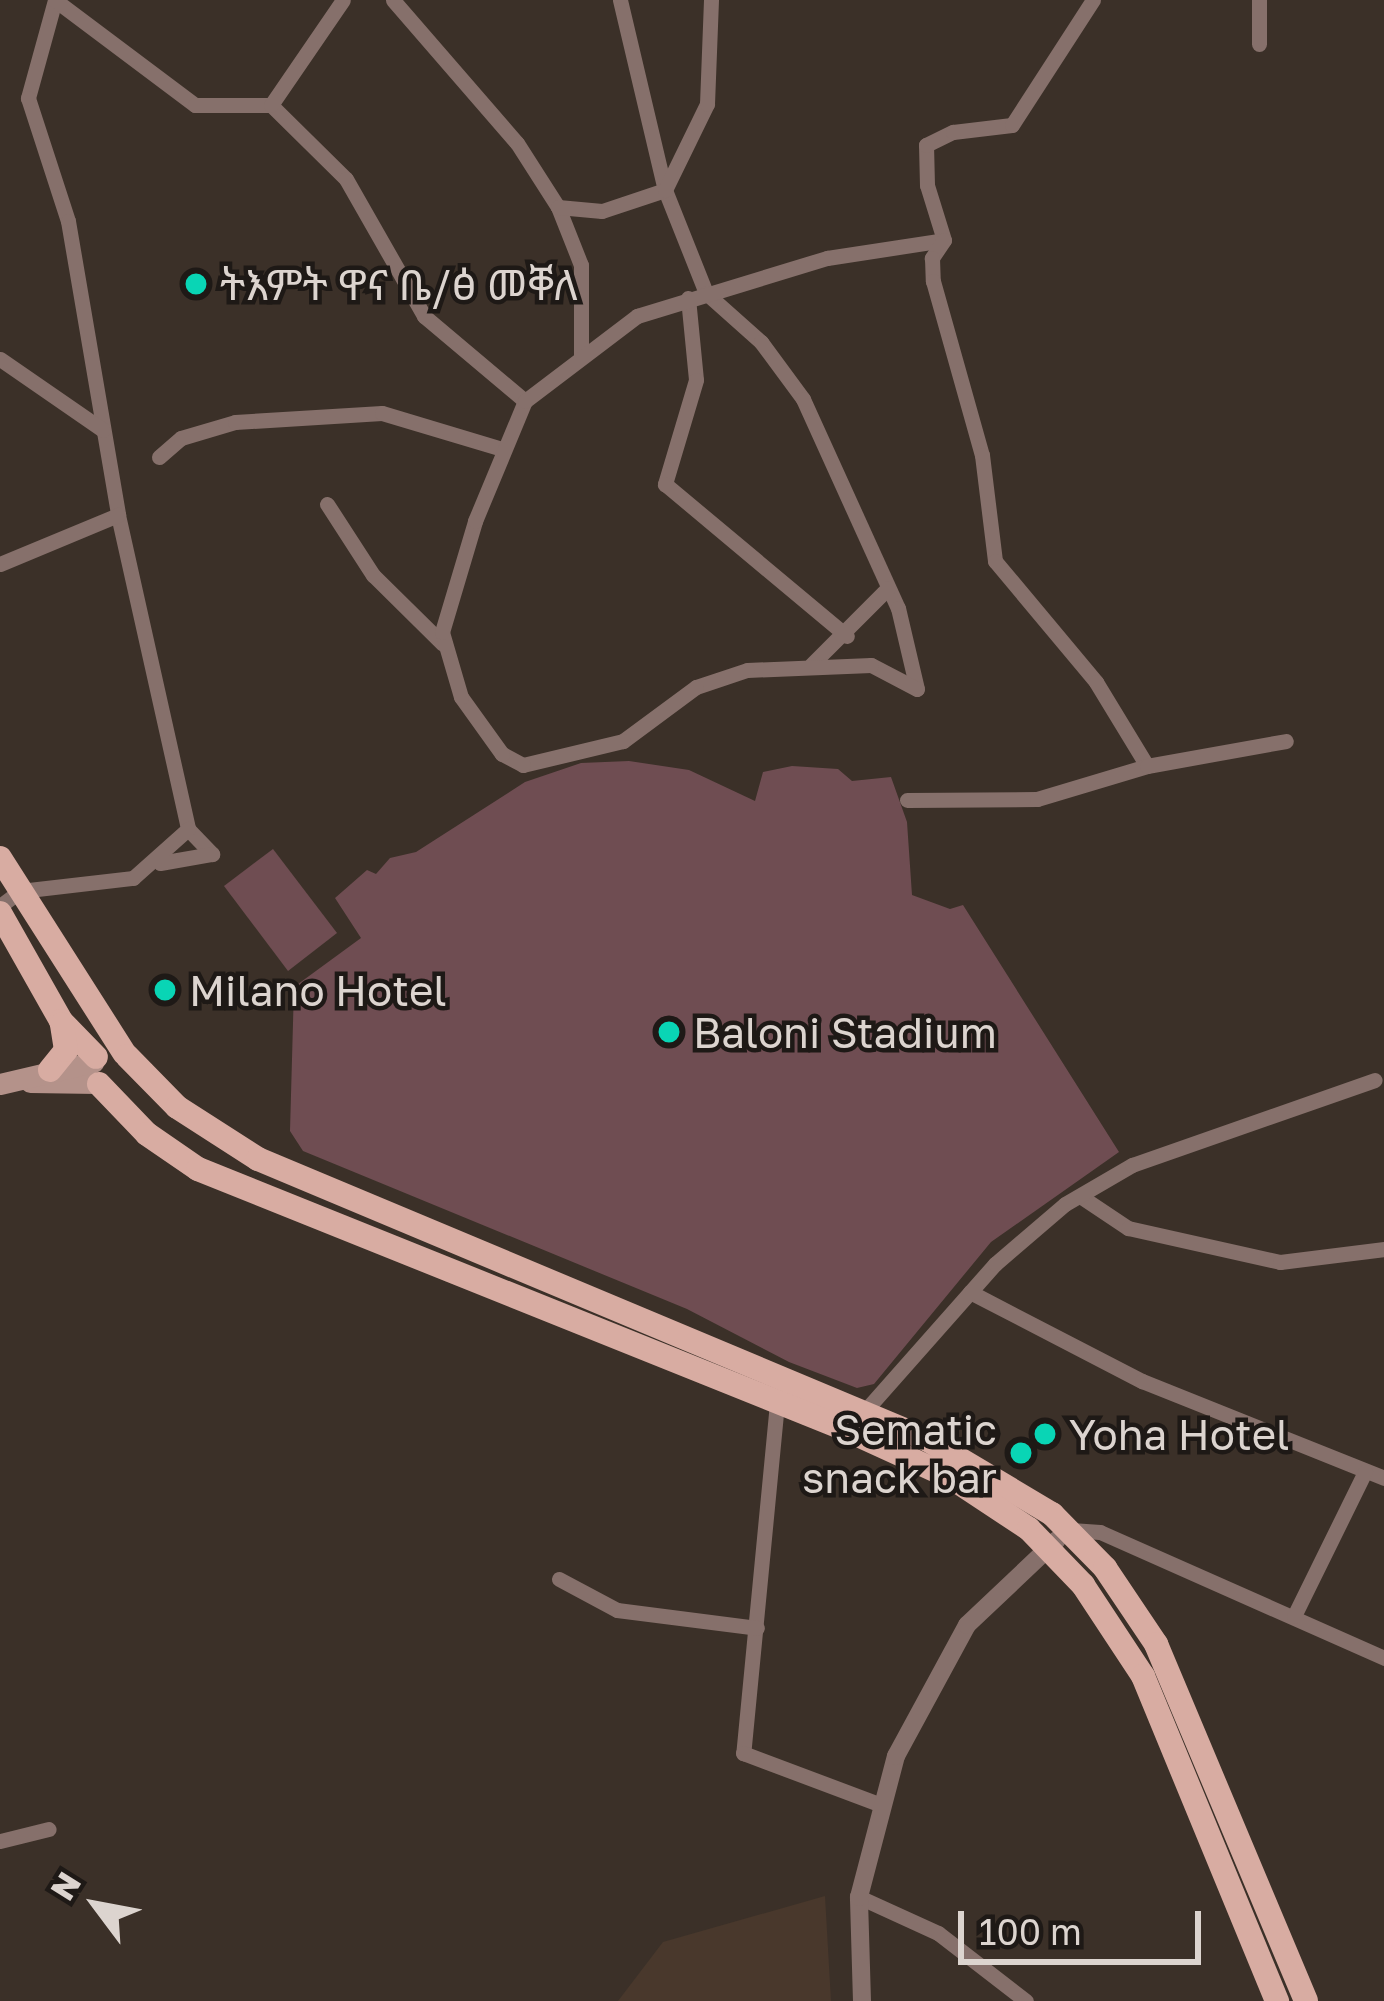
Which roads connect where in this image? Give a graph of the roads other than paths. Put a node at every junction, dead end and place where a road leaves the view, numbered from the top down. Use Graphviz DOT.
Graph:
graph roads {
  1 [pos="55,0"];
  2 [pos="343,0"];
  3 [pos="393,0"];
  4 [pos="620,0"];
  5 [pos="712,0"];
  6 [pos="1093,0"];
  7 [pos="1259,0"];
  8 [pos="1259,44"];
  9 [pos="271,104"];
  10 [pos="665,190"];
  11 [pos="558,206"];
  12 [pos="944,240"];
  13 [pos="706,293"];
  14 [pos="688,298"];
  15 [pos="581,356"];
  16 [pos="0,359"];
  17 [pos="525,401"];
  18 [pos="103,430"];
  19 [pos="502,448"];
  20 [pos="159,457"];
  21 [pos="327,504"];
  22 [pos="118,515"];
  23 [pos="0,564"];
  24 [pos="888,589"];
  25 [pos="847,636"];
  26 [pos="446,646"];
  27 [pos="809,667"];
  28 [pos="1286,741"];
  29 [pos="1147,766"];
  30 [pos="907,800"];
  31 [pos="188,829"];
  32 [pos="0,858"];
  33 [pos="157,864"];
  34 [pos="7,903"];
  35 [pos="61,1021"];
  36 [pos="125,1055"];
  37 [pos="50,1070"];
  38 [pos="96,1072"];
  39 [pos="1375,1080"];
  40 [pos="3,1083"];
  41 [pos="1080,1196"];
  42 [pos="1384,1249"];
  43 [pos="970,1292"];
  44 [pos="777,1403"];
  45 [pos="864,1412"];
  46 [pos="1365,1472"];
  47 [pos="1384,1478"];
  48 [pos="1071,1530"];
  49 [pos="1049,1547"];
  50 [pos="559,1580"];
  51 [pos="1294,1616"];
  52 [pos="757,1628"];
  53 [pos="1384,1658"];
  54 [pos="879,1804"];
  55 [pos="50,1829"];
  56 [pos="0,1841"];
  57 [pos="859,1897"];
  58 [pos="862,2001"];
  59 [pos="1026,2001"];
  60 [pos="1277,2001"];
  61 [pos="1306,2001"];
  1 -- 9 [label="street"];
  1 -- 18 [label="street"];
  2 -- 9 [label="street"];
  3 -- 11 [label="street"];
  4 -- 10 [label="street"];
  5 -- 10 [label="street"];
  6 -- 12 [label="street"];
  7 -- 8 [label="street"];
  9 -- 17 [label="street"];
  10 -- 11 [label="street"];
  10 -- 13 [label="street"];
  11 -- 15 [label="street"];
  12 -- 13 [label="street"];
  12 -- 29 [label="street"];
  13 -- 14 [label="street"];
  13 -- 24 [label="street"];
  14 -- 15 [label="street"];
  14 -- 25 [label="street"];
  15 -- 17 [label="street"];
  16 -- 18 [label="street"];
  17 -- 19 [label="street"];
  18 -- 22 [label="street"];
  19 -- 20 [label="street"];
  19 -- 26 [label="street"];
  21 -- 26 [label="street"];
  22 -- 23 [label="street"];
  22 -- 31 [label="street"];
  24 -- 25 [label="street"];
  24 -- 27 [label="street"];
  25 -- 27 [label="street"];
  26 -- 27 [label="street"];
  28 -- 29 [label="street"];
  29 -- 30 [label="street"];
  31 -- 33 [label="street"];
  31 -- 33 [label="street"];
  32 -- 34 [label="main road"];
  33 -- 34 [label="street"];
  34 -- 35 [label="main road"];
  34 -- 36 [label="main road"];
  35 -- 37 [label="main road"];
  35 -- 38 [label="main road"];
  36 -- 38 [label="main road"];
  36 -- 38 [label="main road"];
  36 -- 45 [label="main road"];
  37 -- 38 [label="main road"];
  37 -- 40 [label="main road"];
  38 -- 40 [label="main road"];
  38 -- 44 [label="main road"];
  39 -- 41 [label="street"];
  41 -- 42 [label="street"];
  41 -- 43 [label="street"];
  43 -- 45 [label="street"];
  43 -- 46 [label="street"];
  44 -- 49 [label="main road"];
  44 -- 52 [label="street"];
  45 -- 48 [label="main road"];
  46 -- 47 [label="street"];
  46 -- 51 [label="street"];
  48 -- 49 [label="street"];
  48 -- 51 [label="street"];
  48 -- 61 [label="main road"];
  49 -- 54 [label="street"];
  49 -- 60 [label="main road"];
  50 -- 52 [label="street"];
  51 -- 53 [label="street"];
  52 -- 54 [label="street"];
  54 -- 57 [label="street"];
  55 -- 56 [label="street"];
  57 -- 58 [label="street"];
  57 -- 59 [label="street"];
}
